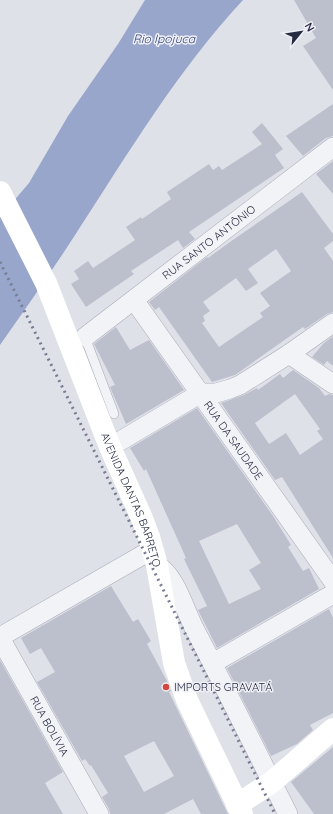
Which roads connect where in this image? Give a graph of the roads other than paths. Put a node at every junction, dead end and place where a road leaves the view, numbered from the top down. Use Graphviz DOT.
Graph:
graph roads {
  1 [pos="333,147"];
  2 [pos="0,192"];
  3 [pos="134,300"];
  4 [pos="333,323"];
  5 [pos="85,337"];
  6 [pos="289,354"];
  7 [pos="333,384"];
  8 [pos="202,393"];
  9 [pos="114,414"];
  10 [pos="110,447"];
  11 [pos="155,557"];
  12 [pos="333,581"];
  13 [pos="333,594"];
  14 [pos="0,638"];
  15 [pos="212,663"];
  16 [pos="333,729"];
  17 [pos="272,782"];
  18 [pos="240,809"];
  19 [pos="99,814"];
  20 [pos="288,814"];
  1 -- 3 [label="street, RUA SANTO ANTÔNIO"];
  2 -- 10 [label="main road, AVENIDA DANTAS BARRETO"];
  3 -- 5 [label="street, RUA SANTO ANTÔNIO"];
  3 -- 8 [label="street, RUA DA SAUDADE"];
  4 -- 6 [label="street"];
  5 -- 9 [label="lane"];
  6 -- 7 [label="street"];
  6 -- 8 [label="street"];
  8 -- 10 [label="street"];
  8 -- 12 [label="street, RUA DA SAUDADE"];
  10 -- 11 [label="main road, AVENIDA DANTAS BARRETO"];
  11 -- 14 [label="street"];
  11 -- 15 [label="street"];
  11 -- 18 [label="main road, AVENIDA DANTAS BARRETO"];
  13 -- 15 [label="street"];
  14 -- 19 [label="street, RUA BOLÍVIA"];
  15 -- 17 [label="street"];
  16 -- 17 [label="main road"];
  17 -- 18 [label="main road"];
  17 -- 20 [label="street"];
}
